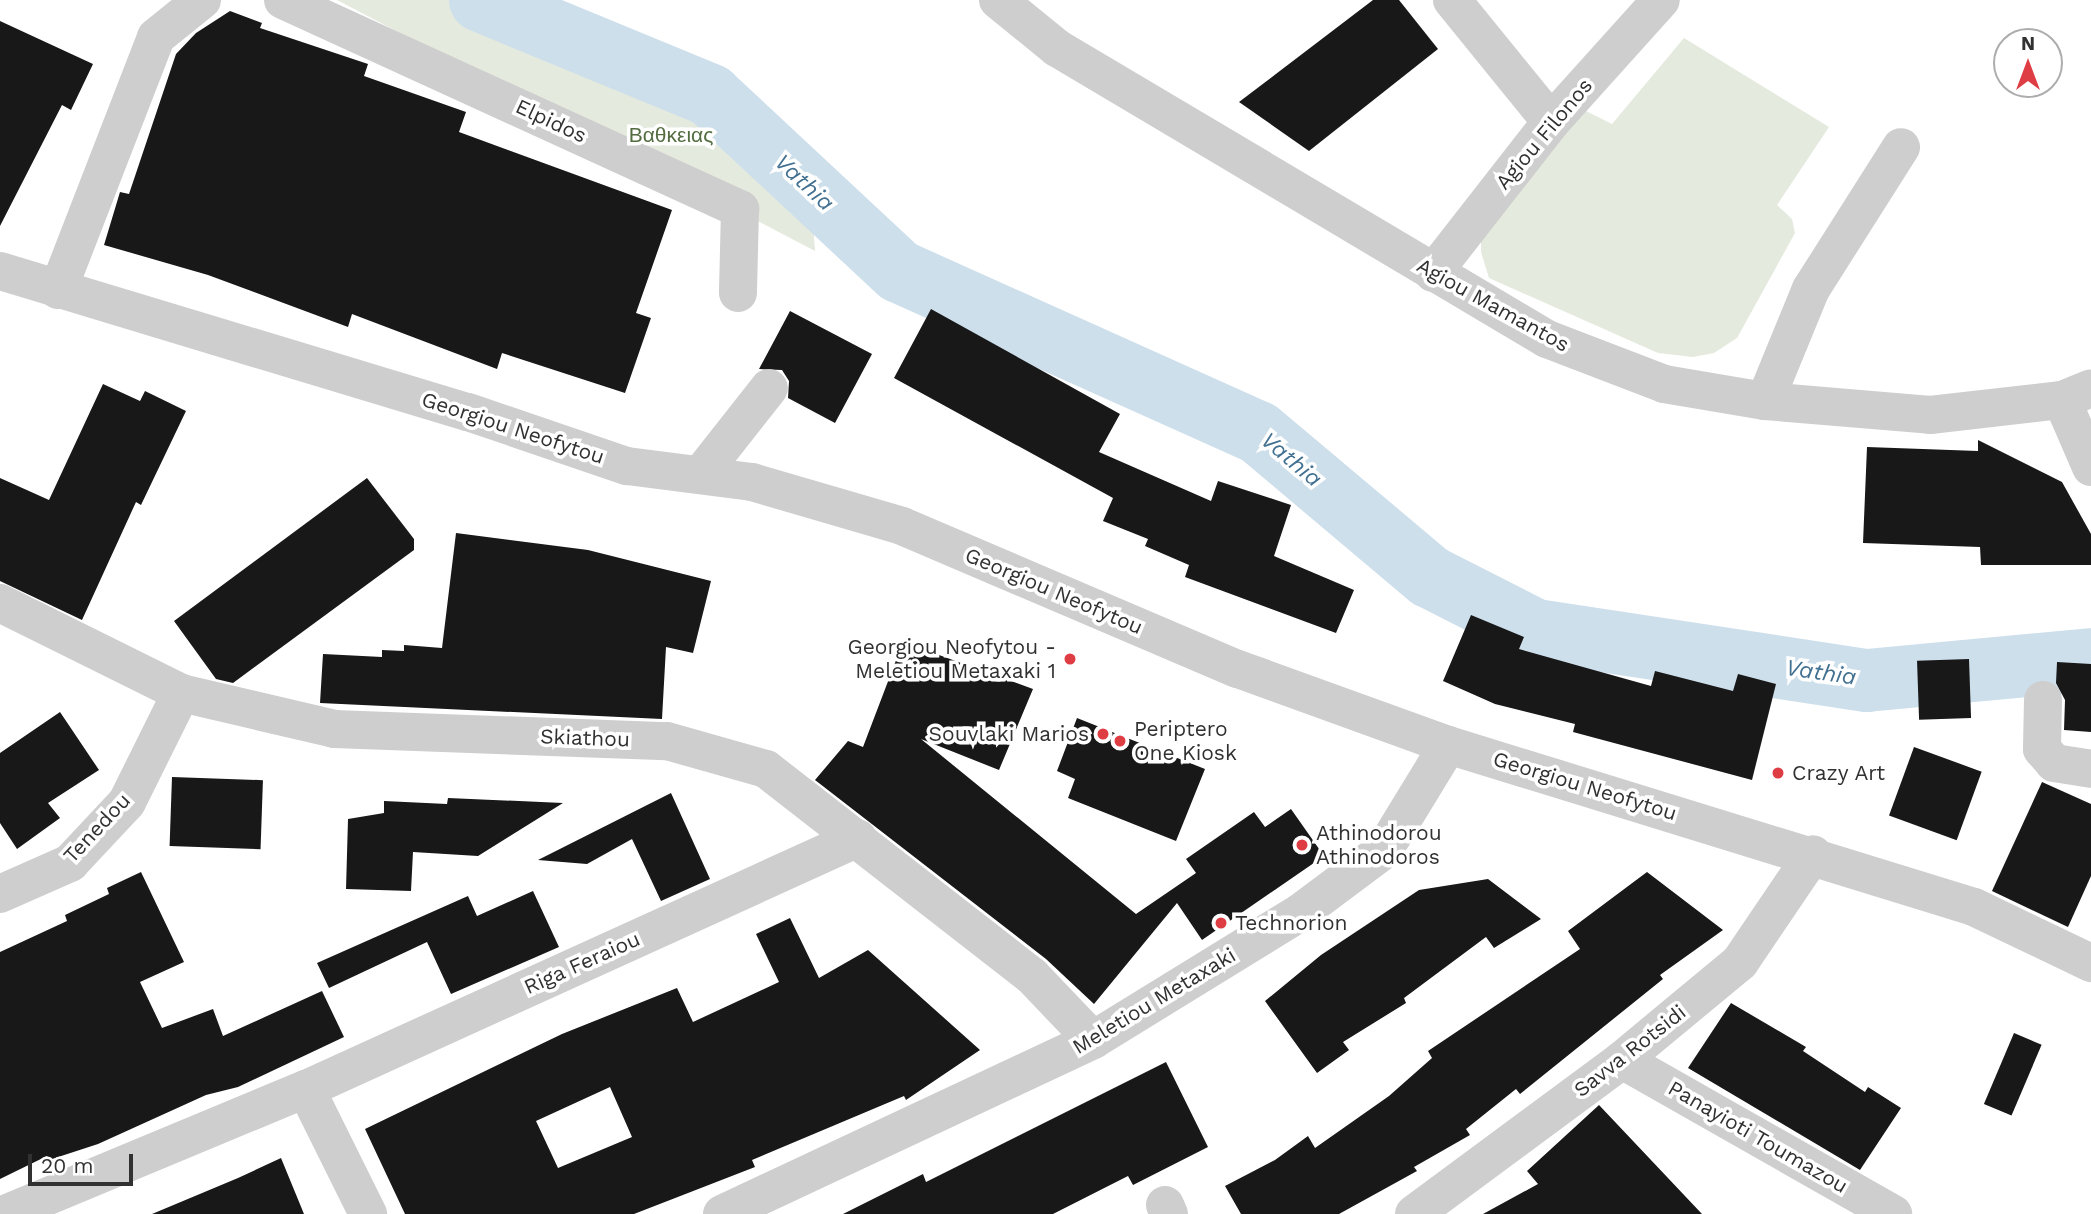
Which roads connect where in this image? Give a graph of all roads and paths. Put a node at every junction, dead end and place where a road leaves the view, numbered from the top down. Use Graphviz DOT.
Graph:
graph roads {
  1 [pos="202,0"];
  2 [pos="284,0"];
  3 [pos="1452,0"];
  4 [pos="1661,0"];
  5 [pos="999,1"];
  6 [pos="1551,122"];
  7 [pos="1901,147"];
  8 [pos="0,271"];
  9 [pos="1433,273"];
  10 [pos="58,290"];
  11 [pos="738,293"];
  12 [pos="769,388"];
  13 [pos="2076,394"];
  14 [pos="1765,401"];
  15 [pos="2091,467"];
  16 [pos="702,473"];
  17 [pos="0,603"];
  18 [pos="181,693"];
  19 [pos="2043,700"];
  20 [pos="1448,745"];
  21 [pos="2091,769"];
  22 [pos="858,838"];
  23 [pos="1813,855"];
  24 [pos="0,894"];
  25 [pos="2091,963"];
  26 [pos="1093,1040"];
  27 [pos="1622,1060"];
  28 [pos="306,1088"];
  29 [pos="5,1214"];
  30 [pos="368,1214"];
  31 [pos="722,1214"];
  32 [pos="1415,1214"];
  33 [pos="1893,1214"];
  1 -- 10 [label="street"];
  2 -- 11 [label="street, Elpidos"];
  3 -- 6 [label="street"];
  4 -- 6 [label="street, Agiou Filonos"];
  5 -- 9 [label="street, Agiou Mamantos"];
  6 -- 9 [label="street, Agiou Filonos"];
  7 -- 14 [label="street"];
  8 -- 10 [label="street, Georgiou Neofytou"];
  9 -- 14 [label="street, Agiou Mamantos"];
  10 -- 16 [label="street, Georgiou Neofytou"];
  12 -- 16 [label="street"];
  13 -- 14 [label="street, Agiou Mamantos"];
  13 -- 15 [label="street"];
  16 -- 20 [label="street, Georgiou Neofytou"];
  17 -- 18 [label="street, Skiathou"];
  18 -- 22 [label="street, Skiathou"];
  18 -- 24 [label="street, Tenedou"];
  19 -- 21 [label="street"];
  20 -- 23 [label="street, Georgiou Neofytou"];
  20 -- 26 [label="street, Meletiou Metaxaki"];
  22 -- 26 [label="street, Skiathou"];
  22 -- 28 [label="street, Riga Feraiou"];
  23 -- 25 [label="street, Georgiou Neofytou"];
  23 -- 27 [label="street, Savva Rotsidi"];
  26 -- 31 [label="street, Meletiou Metaxaki"];
  27 -- 32 [label="street, Savva Rotsidi"];
  27 -- 33 [label="street, Panayioti Toumazou"];
  28 -- 29 [label="street, Riga Feraiou"];
  28 -- 30 [label="street"];
}
